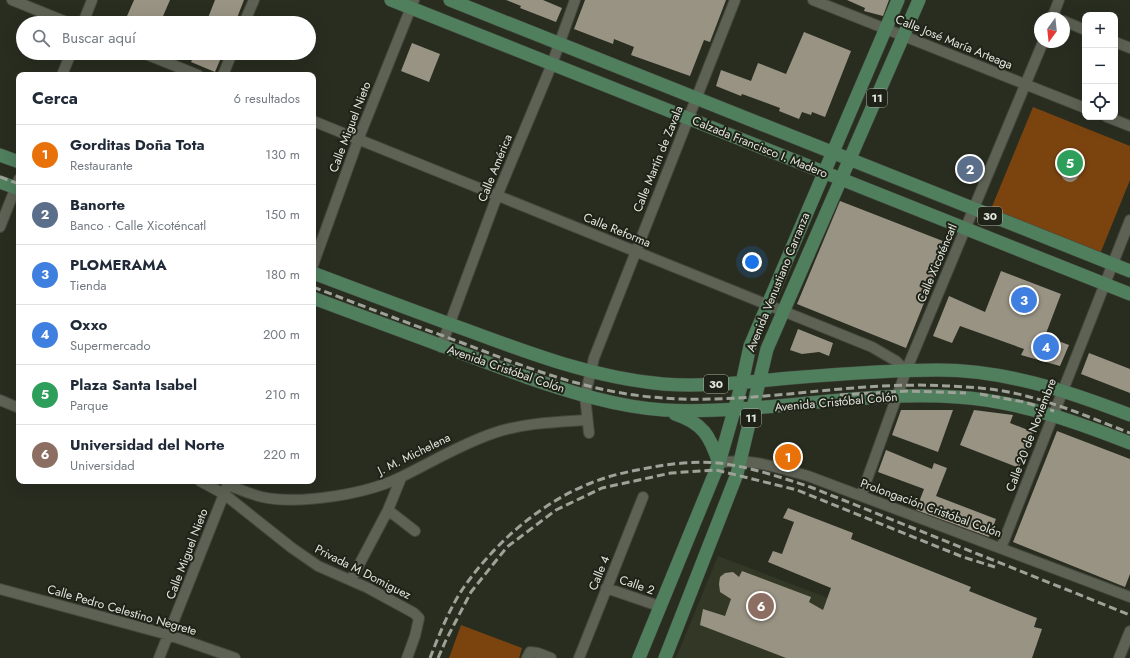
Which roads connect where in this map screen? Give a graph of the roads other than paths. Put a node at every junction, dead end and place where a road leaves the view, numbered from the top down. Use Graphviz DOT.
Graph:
graph roads {
  1 [pos="12,0"];
  2 [pos="92,0"];
  3 [pos="254,0"];
  4 [pos="391,0"];
  5 [pos="450,0"];
  6 [pos="575,0"];
  7 [pos="735,0"];
  8 [pos="813,0"];
  9 [pos="898,0"];
  10 [pos="919,0"];
  11 [pos="1059,0"];
  12 [pos="412,4"];
  13 [pos="1055,12"];
  14 [pos="52,16"];
  15 [pos="86,16"];
  16 [pos="247,16"];
  17 [pos="1070,24"];
  18 [pos="887,29"];
  19 [pos="1082,29"];
  20 [pos="904,37"];
  21 [pos="1118,43"];
  22 [pos="560,44"];
  23 [pos="1041,48"];
  24 [pos="1130,48"];
  25 [pos="68,60"];
  26 [pos="160,60"];
  27 [pos="229,60"];
  28 [pos="552,64"];
  29 [pos="63,72"];
  30 [pos="190,72"];
  31 [pos="225,72"];
  32 [pos="1026,85"];
  33 [pos="696,98"];
  34 [pos="1082,107"];
  35 [pos="688,118"];
  36 [pos="1115,120"];
  37 [pos="316,122"];
  38 [pos="1130,126"];
  39 [pos="358,140"];
  40 [pos="832,153"];
  41 [pos="0,155"];
  42 [pos="850,160"];
  43 [pos="16,161"];
  44 [pos="824,172"];
  45 [pos="842,180"];
  46 [pos="0,182"];
  47 [pos="16,185"];
  48 [pos="16,190"];
  49 [pos="497,196"];
  50 [pos="974,209"];
  51 [pos="1130,220"];
  52 [pos="0,227"];
  53 [pos="966,229"];
  54 [pos="635,252"];
  55 [pos="316,257"];
  56 [pos="1113,264"];
  57 [pos="1130,271"];
  58 [pos="316,274"];
  59 [pos="1105,284"];
  60 [pos="1130,294"];
  61 [pos="316,299"];
  62 [pos="767,305"];
  63 [pos="783,311"];
  64 [pos="450,324"];
  65 [pos="441,347"];
  66 [pos="906,371"];
  67 [pos="590,372"];
  68 [pos="760,381"];
  69 [pos="742,383"];
  70 [pos="1062,390"];
  71 [pos="585,396"];
  72 [pos="896,397"];
  73 [pos="0,400"];
  74 [pos="16,407"];
  75 [pos="753,409"];
  76 [pos="662,410"];
  77 [pos="734,410"];
  78 [pos="1053,415"];
  79 [pos="1130,415"];
  80 [pos="586,420"];
  81 [pos="589,433"];
  82 [pos="1130,443"];
  83 [pos="741,460"];
  84 [pos="719,463"];
  85 [pos="400,478"];
  86 [pos="214,484"];
  87 [pos="227,487"];
  88 [pos="861,496"];
  89 [pos="643,497"];
  90 [pos="388,510"];
  91 [pos="416,531"];
  92 [pos="1001,548"];
  93 [pos="351,580"];
  94 [pos="606,588"];
  95 [pos="0,590"];
  96 [pos="1130,597"];
  97 [pos="659,606"];
  98 [pos="1130,631"];
  99 [pos="169,635"];
  100 [pos="528,655"];
  101 [pos="159,658"];
  102 [pos="235,658"];
  103 [pos="407,658"];
  104 [pos="551,658"];
  105 [pos="579,658"];
  106 [pos="639,658"];
  107 [pos="665,658"];
  108 [pos="1119,658"];
  1 -- 14 [label="street"];
  2 -- 15 [label="street"];
  3 -- 16 [label="street"];
  4 -- 12 [label="main road, Calzada Francisco I. Madero / 30"];
  5 -- 22 [label="main road, Calzada Francisco I. Madero / 30"];
  6 -- 22 [label="street, Calle América"];
  7 -- 33 [label="street, Calle Martín de Zavala"];
  8 -- 18 [label="street, Calle José María Arteaga"];
  9 -- 18 [label="main road, Avenida Venustiano Carranza / 11"];
  10 -- 20 [label="main road, Avenida Venustiano Carranza / 11"];
  11 -- 13 [label="street"];
  12 -- 28 [label="main road, Calzada Francisco I. Madero / 30"];
  12 -- 39 [label="street, Calle Miguel Nieto"];
  17 -- 19 [label="street"];
  18 -- 20 [label="street, Calle José María Arteaga"];
  18 -- 40 [label="main road, Avenida Venustiano Carranza / 11"];
  20 -- 32 [label="street, Calle José María Arteaga"];
  20 -- 42 [label="main road, Avenida Venustiano Carranza / 11"];
  21 -- 24 [label="street"];
  22 -- 28 [label="street, Calle América"];
  22 -- 33 [label="main road, Calzada Francisco I. Madero / 30"];
  23 -- 32 [label="street, Calle Xicoténcatl"];
  25 -- 29 [label="street"];
  26 -- 30 [label="street"];
  27 -- 31 [label="street"];
  28 -- 35 [label="main road, Calzada Francisco I. Madero / 30"];
  28 -- 49 [label="street, Calle América"];
  32 -- 34 [label="street, Calle José María Arteaga"];
  32 -- 50 [label="street, Calle Xicoténcatl"];
  33 -- 35 [label="street, Calle Martín de Zavala"];
  33 -- 40 [label="main road, Calzada Francisco I. Madero / 30"];
  35 -- 44 [label="main road, Calzada Francisco I. Madero / 30"];
  35 -- 54 [label="street, Calle Martín de Zavala"];
  36 -- 38 [label="street"];
  37 -- 39 [label="street, Calle Reforma"];
  39 -- 49 [label="street, Calle Reforma"];
  39 -- 55 [label="street, Calle Miguel Nieto"];
  40 -- 42 [label="main road, Calzada Francisco I. Madero / 30"];
  40 -- 44 [label="main road, Avenida Venustiano Carranza / 11"];
  41 -- 43 [label="main road"];
  42 -- 45 [label="main road, Avenida Venustiano Carranza / 11"];
  42 -- 50 [label="main road, Calzada Francisco I. Madero / 30"];
  44 -- 45 [label="main road, Calzada Francisco I. Madero / 30"];
  44 -- 62 [label="main road, Avenida Venustiano Carranza / 11"];
  45 -- 53 [label="main road, Calzada Francisco I. Madero / 30"];
  45 -- 63 [label="main road, Avenida Venustiano Carranza / 11"];
  46 -- 47 [label="main road"];
  48 -- 52 [label="street"];
  49 -- 54 [label="street, Calle Reforma"];
  49 -- 64 [label="street, Calle América"];
  50 -- 53 [label="street, Calle Xicoténcatl"];
  50 -- 56 [label="main road, Calzada Francisco I. Madero / 30"];
  51 -- 56 [label="street, Calle 20 de Noviembre"];
  53 -- 59 [label="main road, Calzada Francisco I. Madero / 30"];
  53 -- 66 [label="street, Calle Xicoténcatl"];
  54 -- 62 [label="street, Calle Reforma"];
  54 -- 67 [label="street, Calle Martín de Zavala"];
  56 -- 57 [label="main road, Calzada Francisco I. Madero / 30"];
  56 -- 59 [label="street, Calle 20 de Noviembre"];
  58 -- 64 [label="main road, Avenida Cristóbal Colón / 30"];
  59 -- 60 [label="main road, Calzada Francisco I. Madero / 30"];
  59 -- 70 [label="street, Calle 20 de Noviembre"];
  61 -- 65 [label="main road, Avenida Cristóbal Colón / 30"];
  62 -- 63 [label="street, Calle Reforma"];
  62 -- 69 [label="main road, Avenida Venustiano Carranza / 11"];
  63 -- 66 [label="street, Calle Reforma"];
  63 -- 68 [label="main road, Avenida Venustiano Carranza / 11"];
  64 -- 65 [label="street, Calle América"];
  64 -- 67 [label="main road, Avenida Cristóbal Colón / 30"];
  65 -- 71 [label="main road, Avenida Cristóbal Colón / 30"];
  66 -- 68 [label="main road, Avenida Cristóbal Colón / 30"];
  66 -- 70 [label="main road, Avenida Cristóbal Colón / 30"];
  66 -- 72 [label="street, Calle Xicoténcatl"];
  67 -- 69 [label="main road, Avenida Cristóbal Colón / 30"];
  67 -- 71 [label="street, Calle Martín de Zavala"];
  68 -- 69 [label="main road, Avenida Cristóbal Colón / 30"];
  68 -- 75 [label="main road, Avenida Venustiano Carranza / 11"];
  69 -- 77 [label="main road, Avenida Venustiano Carranza / 11"];
  70 -- 78 [label="street, Calle 20 de Noviembre"];
  70 -- 79 [label="main road, Avenida Cristóbal Colón / 30"];
  71 -- 76 [label="main road, Avenida Cristóbal Colón / 30"];
  71 -- 80 [label="street, Calle Martín de Zavala"];
  72 -- 75 [label="main road, Avenida Cristóbal Colón / 30"];
  72 -- 78 [label="main road, Avenida Cristóbal Colón / 30"];
  72 -- 88 [label="street, Calle Xicoténcatl"];
  73 -- 74 [label="street"];
  75 -- 77 [label="main road, Avenida Cristóbal Colón / 30"];
  75 -- 83 [label="main road, Avenida Venustiano Carranza / 11"];
  76 -- 77 [label="main road, Avenida Cristóbal Colón / 30"];
  76 -- 84 [label="main road"];
  77 -- 84 [label="main road, Avenida Venustiano Carranza / 11"];
  78 -- 82 [label="main road, Avenida Cristóbal Colón / 30"];
  78 -- 92 [label="street, Calle 20 de Noviembre"];
  80 -- 81 [label="street, Calle Martín de Zavala"];
  80 -- 85 [label="street, J. M. Michelena"];
  83 -- 84 [label="street, Prolongación Cristóbal Colón"];
  83 -- 88 [label="street, Prolongación Cristóbal Colón"];
  83 -- 107 [label="main road, Avenida Venustiano Carranza / 11"];
  84 -- 97 [label="main road, Avenida Venustiano Carranza / 11"];
  85 -- 87 [label="street, J. M. Michelena"];
  85 -- 90 [label="street"];
  86 -- 87 [label="street"];
  87 -- 93 [label="street, Privada M Domiguez"];
  87 -- 99 [label="street, Calle Miguel Nieto"];
  88 -- 92 [label="street, Prolongación Cristóbal Colón"];
  89 -- 94 [label="street, Calle 4"];
  90 -- 91 [label="street"];
  90 -- 93 [label="street"];
  92 -- 96 [label="street, Prolongación Cristóbal Colón"];
  93 -- 103 [label="street, Privada M Domiguez"];
  94 -- 97 [label="street, Calle 2"];
  94 -- 105 [label="street, Calle 4"];
  95 -- 99 [label="street, Calle Pedro Celestino Negrete"];
  97 -- 106 [label="main road, Avenida Venustiano Carranza / 11"];
  98 -- 108 [label="street"];
  99 -- 101 [label="street, Calle Miguel Nieto"];
  99 -- 102 [label="street, Calle Pedro Celestino Negrete"];
  100 -- 104 [label="street"];
}
